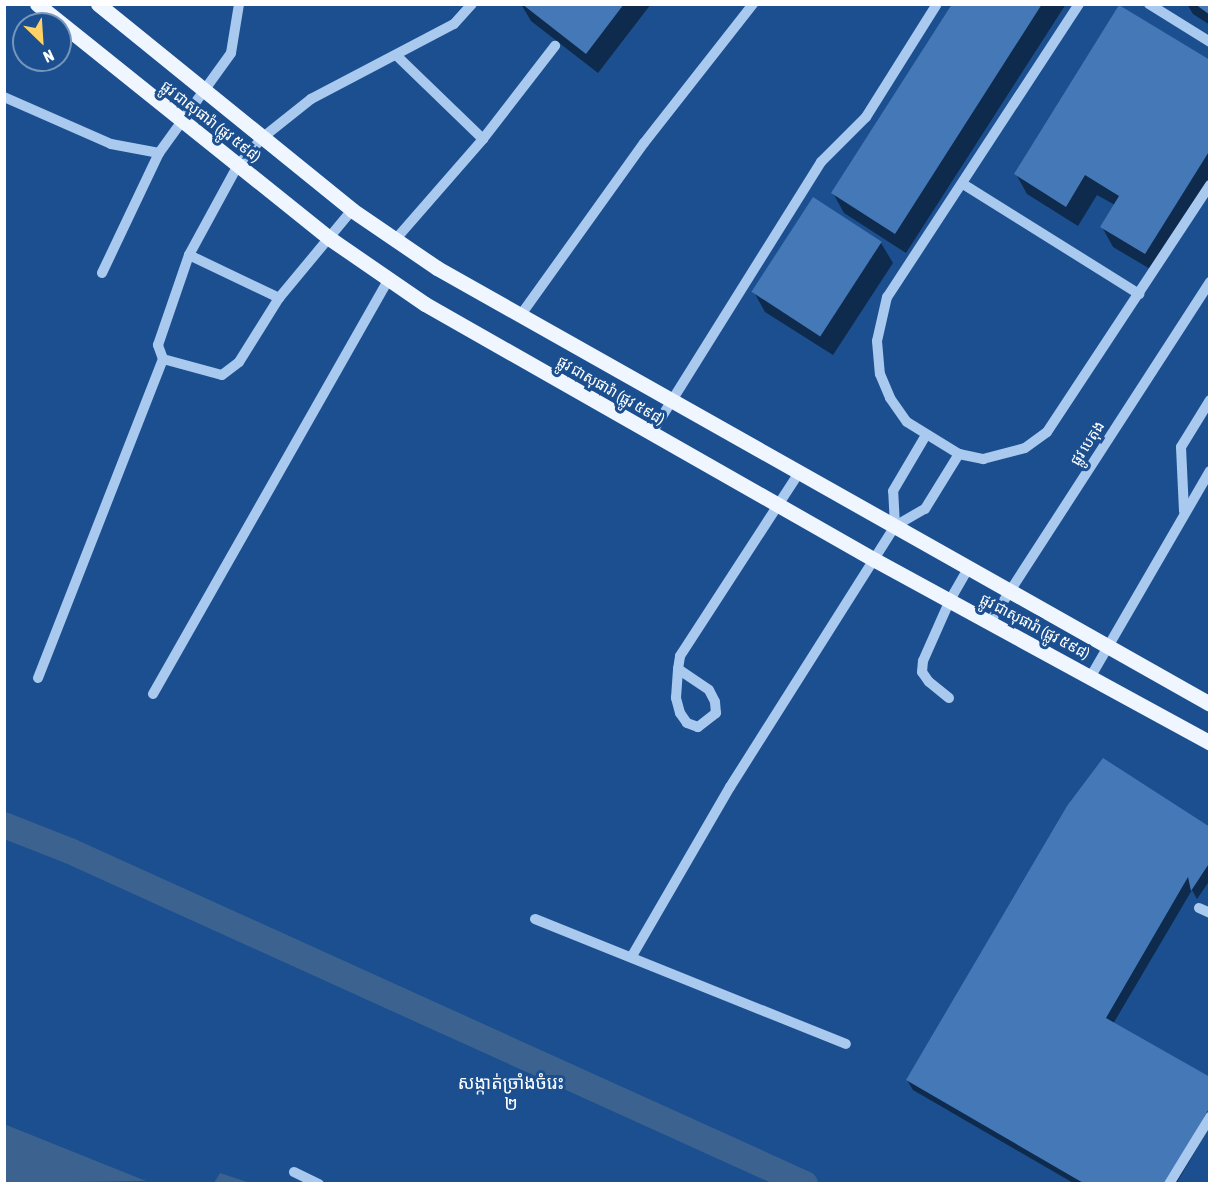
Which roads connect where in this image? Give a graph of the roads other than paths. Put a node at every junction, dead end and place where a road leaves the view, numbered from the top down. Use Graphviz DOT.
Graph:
graph roads {
  1 [pos="37,4"];
  2 [pos="239,4"];
  3 [pos="472,4"];
  4 [pos="753,4"];
  5 [pos="937,4"];
  6 [pos="1079,4"];
  7 [pos="1149,4"];
  8 [pos="106,7"];
  9 [pos="1209,42"];
  10 [pos="555,46"];
  11 [pos="396,55"];
  12 [pos="203,93"];
  13 [pos="4,97"];
  14 [pos="183,122"];
  15 [pos="262,138"];
  16 [pos="483,139"];
  17 [pos="159,153"];
  18 [pos="238,165"];
  19 [pos="963,184"];
  20 [pos="1209,185"];
  21 [pos="352,210"];
  22 [pos="329,238"];
  23 [pos="396,240"];
  24 [pos="189,255"];
  25 [pos="102,273"];
  26 [pos="388,280"];
  27 [pos="1209,282"];
  28 [pos="1139,294"];
  29 [pos="279,298"];
  30 [pos="520,316"];
  31 [pos="163,359"];
  32 [pos="669,400"];
  33 [pos="1209,400"];
  34 [pos="651,434"];
  35 [pos="926,435"];
  36 [pos="959,453"];
  37 [pos="1209,471"];
  38 [pos="798,474"];
  39 [pos="777,505"];
  40 [pos="1184,512"];
  41 [pos="895,526"];
  42 [pos="875,560"];
  43 [pos="969,567"];
  44 [pos="1010,590"];
  45 [pos="950,600"];
  46 [pos="990,622"];
  47 [pos="1108,647"];
  48 [pos="678,669"];
  49 [pos="1091,676"];
  50 [pos="38,678"];
  51 [pos="153,694"];
  52 [pos="949,698"];
  53 [pos="1209,704"];
  54 [pos="1209,743"];
  55 [pos="1199,908"];
  56 [pos="1209,913"];
  57 [pos="535,919"];
  58 [pos="632,956"];
  59 [pos="846,1044"];
  60 [pos="1209,1118"];
  61 [pos="294,1172"];
  62 [pos="319,1184"];
  63 [pos="1169,1184"];
  1 -- 14 [label="main road, ផ្លូវ ជាសុផារ៉ា (ផ្លូវ ៥៩៨)"];
  2 -- 12 [label="street"];
  3 -- 11 [label="street"];
  4 -- 30 [label="street"];
  5 -- 32 [label="street"];
  6 -- 19 [label="street"];
  7 -- 9 [label="street"];
  8 -- 12 [label="main road, ផ្លូវ ជាសុផារ៉ា (ផ្លូវ ៥៩៨)"];
  10 -- 16 [label="street"];
  11 -- 15 [label="street"];
  11 -- 16 [label="street"];
  12 -- 14 [label="street"];
  12 -- 15 [label="main road, ផ្លូវ ជាសុផារ៉ា (ផ្លូវ ៥៩៨)"];
  13 -- 17 [label="street"];
  14 -- 17 [label="street"];
  14 -- 18 [label="main road, ផ្លូវ ជាសុផារ៉ា (ផ្លូវ ៥៩៨)"];
  15 -- 18 [label="street"];
  15 -- 21 [label="main road, ផ្លូវ ជាសុផារ៉ា (ផ្លូវ ៥៩៨)"];
  16 -- 23 [label="street"];
  17 -- 25 [label="street"];
  18 -- 22 [label="main road, ផ្លូវ ជាសុផារ៉ា (ផ្លូវ ៥៩៨)"];
  18 -- 24 [label="street"];
  19 -- 28 [label="street"];
  19 -- 35 [label="street"];
  20 -- 28 [label="street"];
  21 -- 22 [label="street"];
  21 -- 23 [label="main road, ផ្លូវ ជាសុផារ៉ា (ផ្លូវ ៥៩៨)"];
  22 -- 26 [label="main road, ផ្លូវ ជាសុផារ៉ា (ផ្លូវ ៥៩៨)"];
  22 -- 29 [label="street"];
  23 -- 30 [label="main road, ផ្លូវ ជាសុផារ៉ា (ផ្លូវ ៥៩៨)"];
  24 -- 29 [label="street"];
  24 -- 31 [label="street"];
  26 -- 34 [label="main road, ផ្លូវ ជាសុផារ៉ា (ផ្លូវ ៥៩៨)"];
  26 -- 51 [label="street"];
  27 -- 44 [label="street, ផ្លូវ បេតុង"];
  28 -- 36 [label="street"];
  29 -- 31 [label="street"];
  30 -- 32 [label="main road, ផ្លូវ ជាសុផារ៉ា (ផ្លូវ ៥៩៨)"];
  31 -- 50 [label="street"];
  32 -- 34 [label="street"];
  32 -- 38 [label="main road, ផ្លូវ ជាសុផារ៉ា (ផ្លូវ ៥៩៨)"];
  33 -- 40 [label="street"];
  34 -- 39 [label="main road, ផ្លូវ ជាសុផារ៉ា (ផ្លូវ ៥៩៨)"];
  35 -- 36 [label="street"];
  35 -- 41 [label="street"];
  36 -- 41 [label="street"];
  37 -- 40 [label="street"];
  38 -- 39 [label="street"];
  38 -- 41 [label="main road, ផ្លូវ ជាសុផារ៉ា (ផ្លូវ ៥៩៨)"];
  39 -- 42 [label="main road, ផ្លូវ ជាសុផារ៉ា (ផ្លូវ ៥៩៨)"];
  39 -- 48 [label="street"];
  40 -- 47 [label="street"];
  41 -- 42 [label="street"];
  41 -- 43 [label="main road, ផ្លូវ ជាសុផារ៉ា (ផ្លូវ ៥៩៨)"];
  42 -- 45 [label="main road, ផ្លូវ ជាសុផារ៉ា (ផ្លូវ ៥៩៨)"];
  42 -- 58 [label="street"];
  43 -- 44 [label="main road, ផ្លូវ ជាសុផារ៉ា (ផ្លូវ ៥៩៨)"];
  43 -- 45 [label="street"];
  44 -- 46 [label="street, ផ្លូវ បេតុង"];
  44 -- 47 [label="main road, ផ្លូវ ជាសុផារ៉ា (ផ្លូវ ៥៩៨)"];
  45 -- 46 [label="main road, ផ្លូវ ជាសុផារ៉ា (ផ្លូវ ៥៩៨)"];
  45 -- 52 [label="street"];
  46 -- 49 [label="main road, ផ្លូវ ជាសុផារ៉ា (ផ្លូវ ៥៩៨)"];
  47 -- 49 [label="street"];
  47 -- 53 [label="main road, ផ្លូវ ជាសុផារ៉ា (ផ្លូវ ៥៩៨)"];
  48 -- 48 [label="street"];
  49 -- 54 [label="main road, ផ្លូវ ជាសុផារ៉ា (ផ្លូវ ៥៩៨)"];
  55 -- 56 [label="street"];
  57 -- 58 [label="street"];
  58 -- 59 [label="street"];
  60 -- 63 [label="street"];
  61 -- 62 [label="street"];
}
